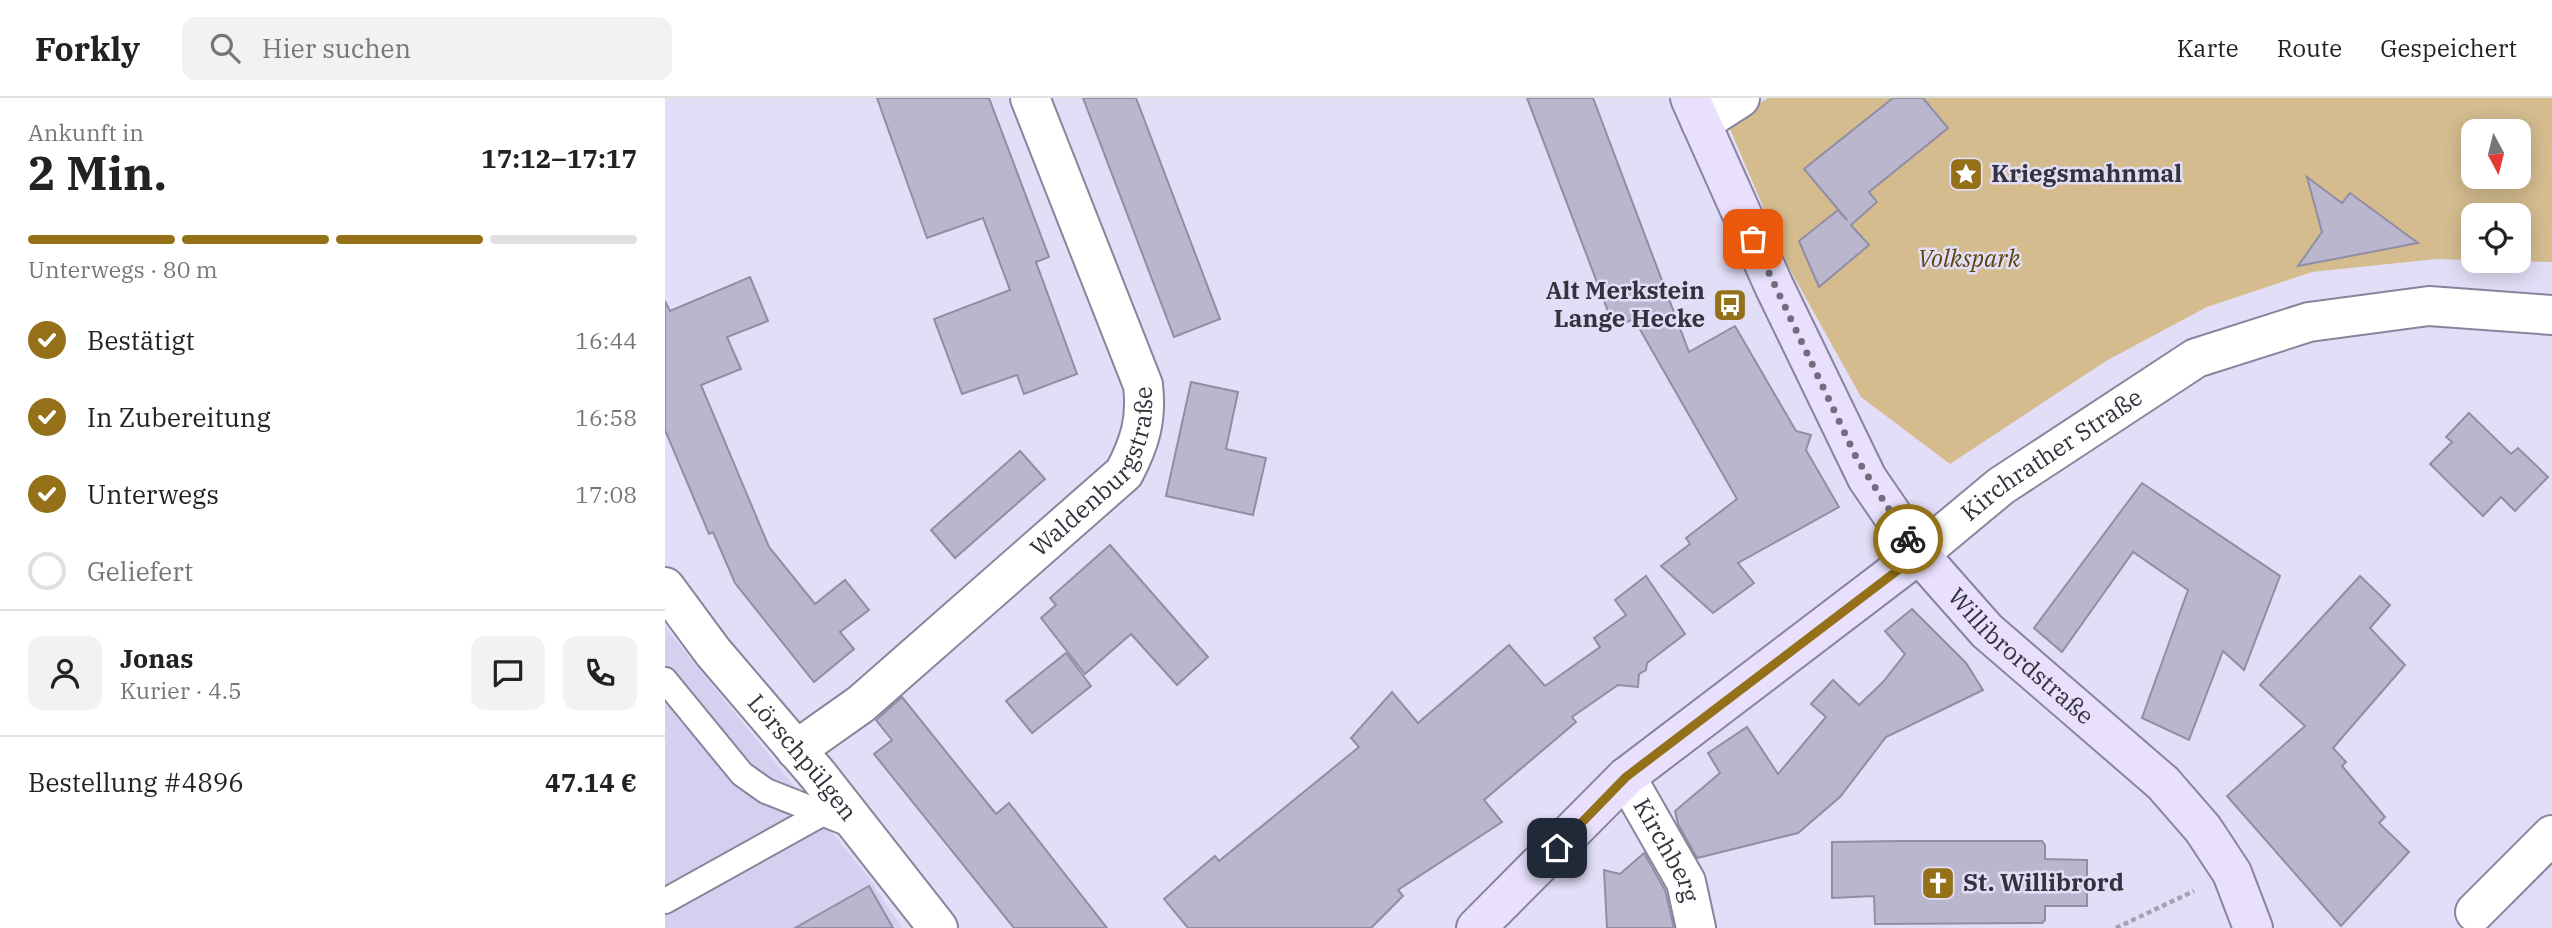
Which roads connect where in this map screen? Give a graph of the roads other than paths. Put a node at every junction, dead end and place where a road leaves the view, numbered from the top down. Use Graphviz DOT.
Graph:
graph roads {
  1 [pos="1030,98"];
  2 [pos="1740,98"];
  3 [pos="1696,111"];
  4 [pos="2552,315"];
  5 [pos="1919,554"];
  6 [pos="665,587"];
  7 [pos="665,680"];
  8 [pos="796,750"];
  9 [pos="1626,777"];
  10 [pos="825,812"];
  11 [pos="862,830"];
  12 [pos="2552,835"];
  13 [pos="665,901"];
  14 [pos="2475,912"];
  15 [pos="938,928"];
  16 [pos="1476,928"];
  17 [pos="1696,928"];
  18 [pos="2253,928"];
  1 -- 8 [label="street, Waldenburgstraße"];
  2 -- 3 [label="street"];
  3 -- 5 [label="main road, Willibrordstraße"];
  4 -- 5 [label="street, Kirchrather Straße"];
  5 -- 9 [label="main road, Kirchrather Straße"];
  5 -- 18 [label="main road, Willibrordstraße"];
  6 -- 8 [label="street, Lörschpülgen"];
  7 -- 10 [label="lane"];
  8 -- 11 [label="street, Lörschpülgen"];
  9 -- 16 [label="main road, Kirchrather Straße"];
  9 -- 17 [label="street, Kirchberg"];
  10 -- 11 [label="lane"];
  10 -- 13 [label="lane"];
  11 -- 15 [label="street, Lörschpülgen"];
  12 -- 14 [label="street"];
}
